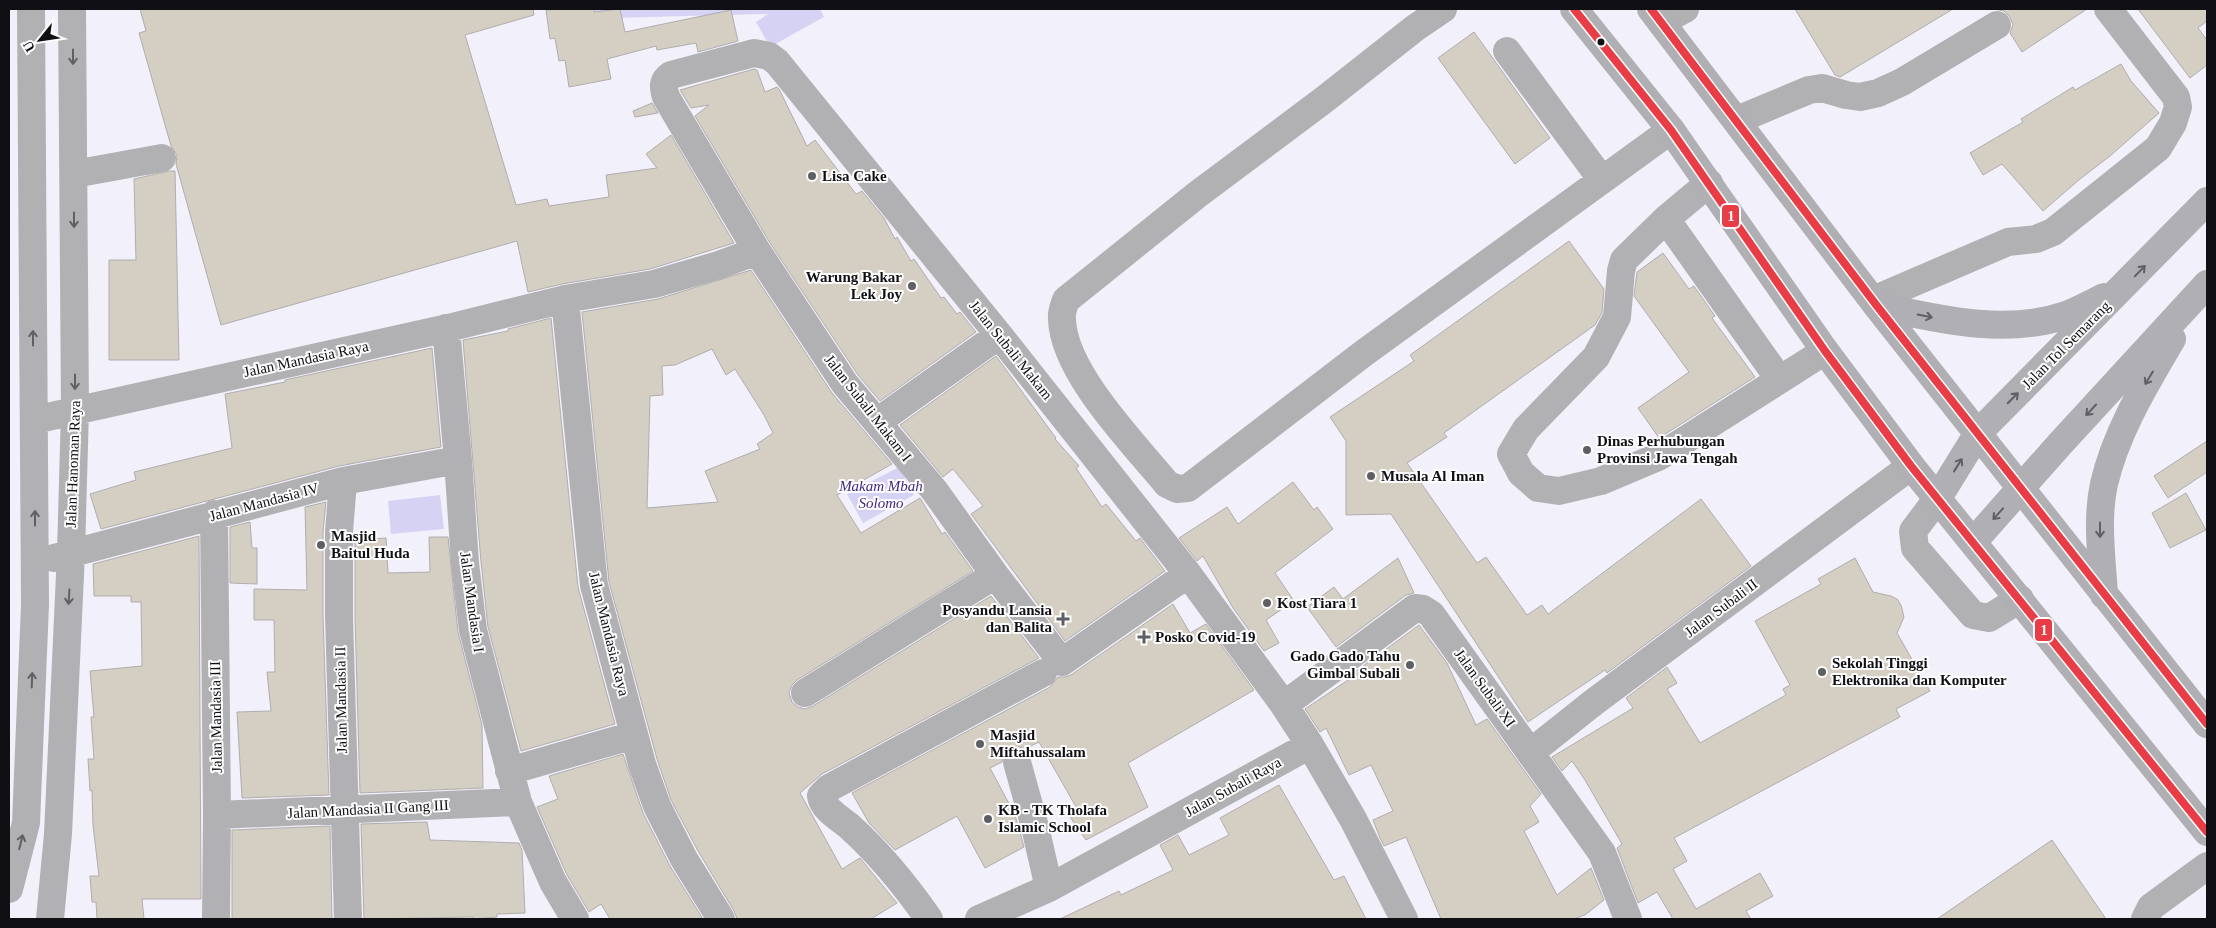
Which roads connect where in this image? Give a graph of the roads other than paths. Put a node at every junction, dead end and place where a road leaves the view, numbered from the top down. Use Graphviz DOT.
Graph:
graph roads {
  1 [pos="31,9"];
  2 [pos="72,9"];
  3 [pos="1443,9"];
  4 [pos="1574,9"];
  5 [pos="1686,9"];
  6 [pos="2108,9"];
  7 [pos="1656,15"];
  8 [pos="1997,25"];
  9 [pos="1507,51"];
  10 [pos="663,85"];
  11 [pos="1737,120"];
  12 [pos="1671,130"];
  13 [pos="162,158"];
  14 [pos="74,174"];
  15 [pos="1602,180"];
  16 [pos="1709,183"];
  17 [pos="2207,201"];
  18 [pos="1666,219"];
  19 [pos="757,251"];
  20 [pos="2204,288"];
  21 [pos="2121,290"];
  22 [pos="565,299"];
  23 [pos="1875,303"];
  24 [pos="446,328"];
  25 [pos="1000,335"];
  26 [pos="1825,351"];
  27 [pos="1779,379"];
  28 [pos="75,410"];
  29 [pos="34,420"];
  30 [pos="877,422"];
  31 [pos="1978,433"];
  32 [pos="458,460"];
  33 [pos="1911,466"];
  34 [pos="343,481"];
  35 [pos="2021,488"];
  36 [pos="1938,498"];
  37 [pos="214,514"];
  38 [pos="1974,541"];
  39 [pos="71,553"];
  40 [pos="35,563"];
  41 [pos="1188,574"];
  42 [pos="995,576"];
  43 [pos="2104,595"];
  44 [pos="2020,599"];
  45 [pos="1043,673"];
  46 [pos="805,693"];
  47 [pos="1284,705"];
  48 [pos="2207,724"];
  49 [pos="634,735"];
  50 [pos="1310,745"];
  51 [pos="1531,752"];
  52 [pos="1017,762"];
  53 [pos="509,770"];
  54 [pos="518,802"];
  55 [pos="344,810"];
  56 [pos="217,815"];
  57 [pos="2207,832"];
  58 [pos="2207,866"];
  59 [pos="1049,888"];
  60 [pos="9,889"];
  61 [pos="50,919"];
  62 [pos="216,919"];
  63 [pos="348,919"];
  64 [pos="575,919"];
  65 [pos="721,919"];
  66 [pos="929,919"];
  67 [pos="979,919"];
  68 [pos="1404,919"];
  69 [pos="1628,919"];
  70 [pos="2145,919"];
  29 -- 1 [label="street, one-way"];
  2 -- 14 [label="street, Jalan Hanoman Raya, one-way"];
  3 -- 15 [label="street"];
  4 -- 12 [label="highway"];
  5 -- 7 [label="street"];
  6 -- 23 [label="street"];
  7 -- 11 [label="highway"];
  8 -- 11 [label="street"];
  9 -- 15 [label="street"];
  10 -- 19 [label="street, Jalan Subali Makam I"];
  10 -- 25 [label="street, Jalan Subali Makam"];
  11 -- 23 [label="highway"];
  12 -- 15 [label="street"];
  12 -- 16 [label="highway"];
  13 -- 14 [label="street"];
  14 -- 28 [label="street, Jalan Hanoman Raya, one-way"];
  16 -- 18 [label="street"];
  16 -- 26 [label="highway"];
  21 -- 17 [label="highway, Jalan Tol Semarang, one-way"];
  18 -- 27 [label="street"];
  18 -- 27 [label="street"];
  19 -- 22 [label="street, Jalan Mandasia Raya"];
  19 -- 30 [label="street, Jalan Subali Makam I"];
  20 -- 35 [label="highway, one-way"];
  20 -- 43 [label="highway, one-way"];
  23 -- 21 [label="highway, one-way"];
  31 -- 21 [label="highway, Jalan Tol Semarang, one-way"];
  22 -- 24 [label="street, Jalan Mandasia Raya"];
  22 -- 49 [label="street, Jalan Mandasia Raya"];
  23 -- 31 [label="highway"];
  24 -- 28 [label="street, Jalan Mandasia Raya"];
  24 -- 32 [label="street, Jalan Mandasia I"];
  25 -- 30 [label="street"];
  25 -- 41 [label="street, Jalan Subali Makam"];
  26 -- 27 [label="street"];
  26 -- 33 [label="highway"];
  28 -- 29 [label="street, Jalan Mandasia Raya"];
  28 -- 39 [label="street, Jalan Hanoman Raya"];
  40 -- 29 [label="street, one-way"];
  30 -- 42 [label="street, Jalan Subali Makam I"];
  31 -- 35 [label="highway"];
  36 -- 31 [label="highway, Jalan Tol Semarang, one-way"];
  32 -- 34 [label="street, Jalan Mandasia IV"];
  32 -- 53 [label="street, Jalan Mandasia I"];
  33 -- 36 [label="highway"];
  33 -- 51 [label="street, Jalan Subali II"];
  34 -- 37 [label="street, Jalan Mandasia IV"];
  34 -- 55 [label="street, Jalan Mandasia II"];
  35 -- 38 [label="highway, one-way"];
  35 -- 43 [label="highway"];
  36 -- 38 [label="highway"];
  36 -- 44 [label="street"];
  37 -- 39 [label="street, Jalan Mandasia IV"];
  37 -- 56 [label="street, Jalan Mandasia III"];
  38 -- 44 [label="highway"];
  39 -- 40 [label="street, Jalan Mandasia IV"];
  39 -- 61 [label="street, Jalan Hanoman Raya, one-way"];
  60 -- 40 [label="street, one-way"];
  41 -- 42 [label="street, Jalan Subali Makam I"];
  41 -- 47 [label="street, Jalan Subali Makam"];
  42 -- 46 [label="street"];
  43 -- 48 [label="highway"];
  44 -- 57 [label="highway"];
  45 -- 66 [label="street"];
  47 -- 50 [label="street, Jalan Subali Makam"];
  47 -- 51 [label="street, Jalan Subali XI"];
  49 -- 53 [label="street"];
  49 -- 65 [label="street, Jalan Mandasia Raya"];
  50 -- 59 [label="street, Jalan Subali Raya"];
  50 -- 68 [label="street"];
  51 -- 69 [label="street, Jalan Subali XI"];
  52 -- 59 [label="street"];
  53 -- 54 [label="street, Jalan Mandasia I"];
  54 -- 55 [label="street, Jalan Mandasia II Gang III"];
  54 -- 64 [label="street, Jalan Mandasia I"];
  55 -- 56 [label="street, Jalan Mandasia II Gang III"];
  55 -- 63 [label="street, Jalan Mandasia II"];
  56 -- 62 [label="street, Jalan Mandasia III"];
  58 -- 70 [label="street"];
  59 -- 67 [label="street, Jalan Subali Raya"];
}
